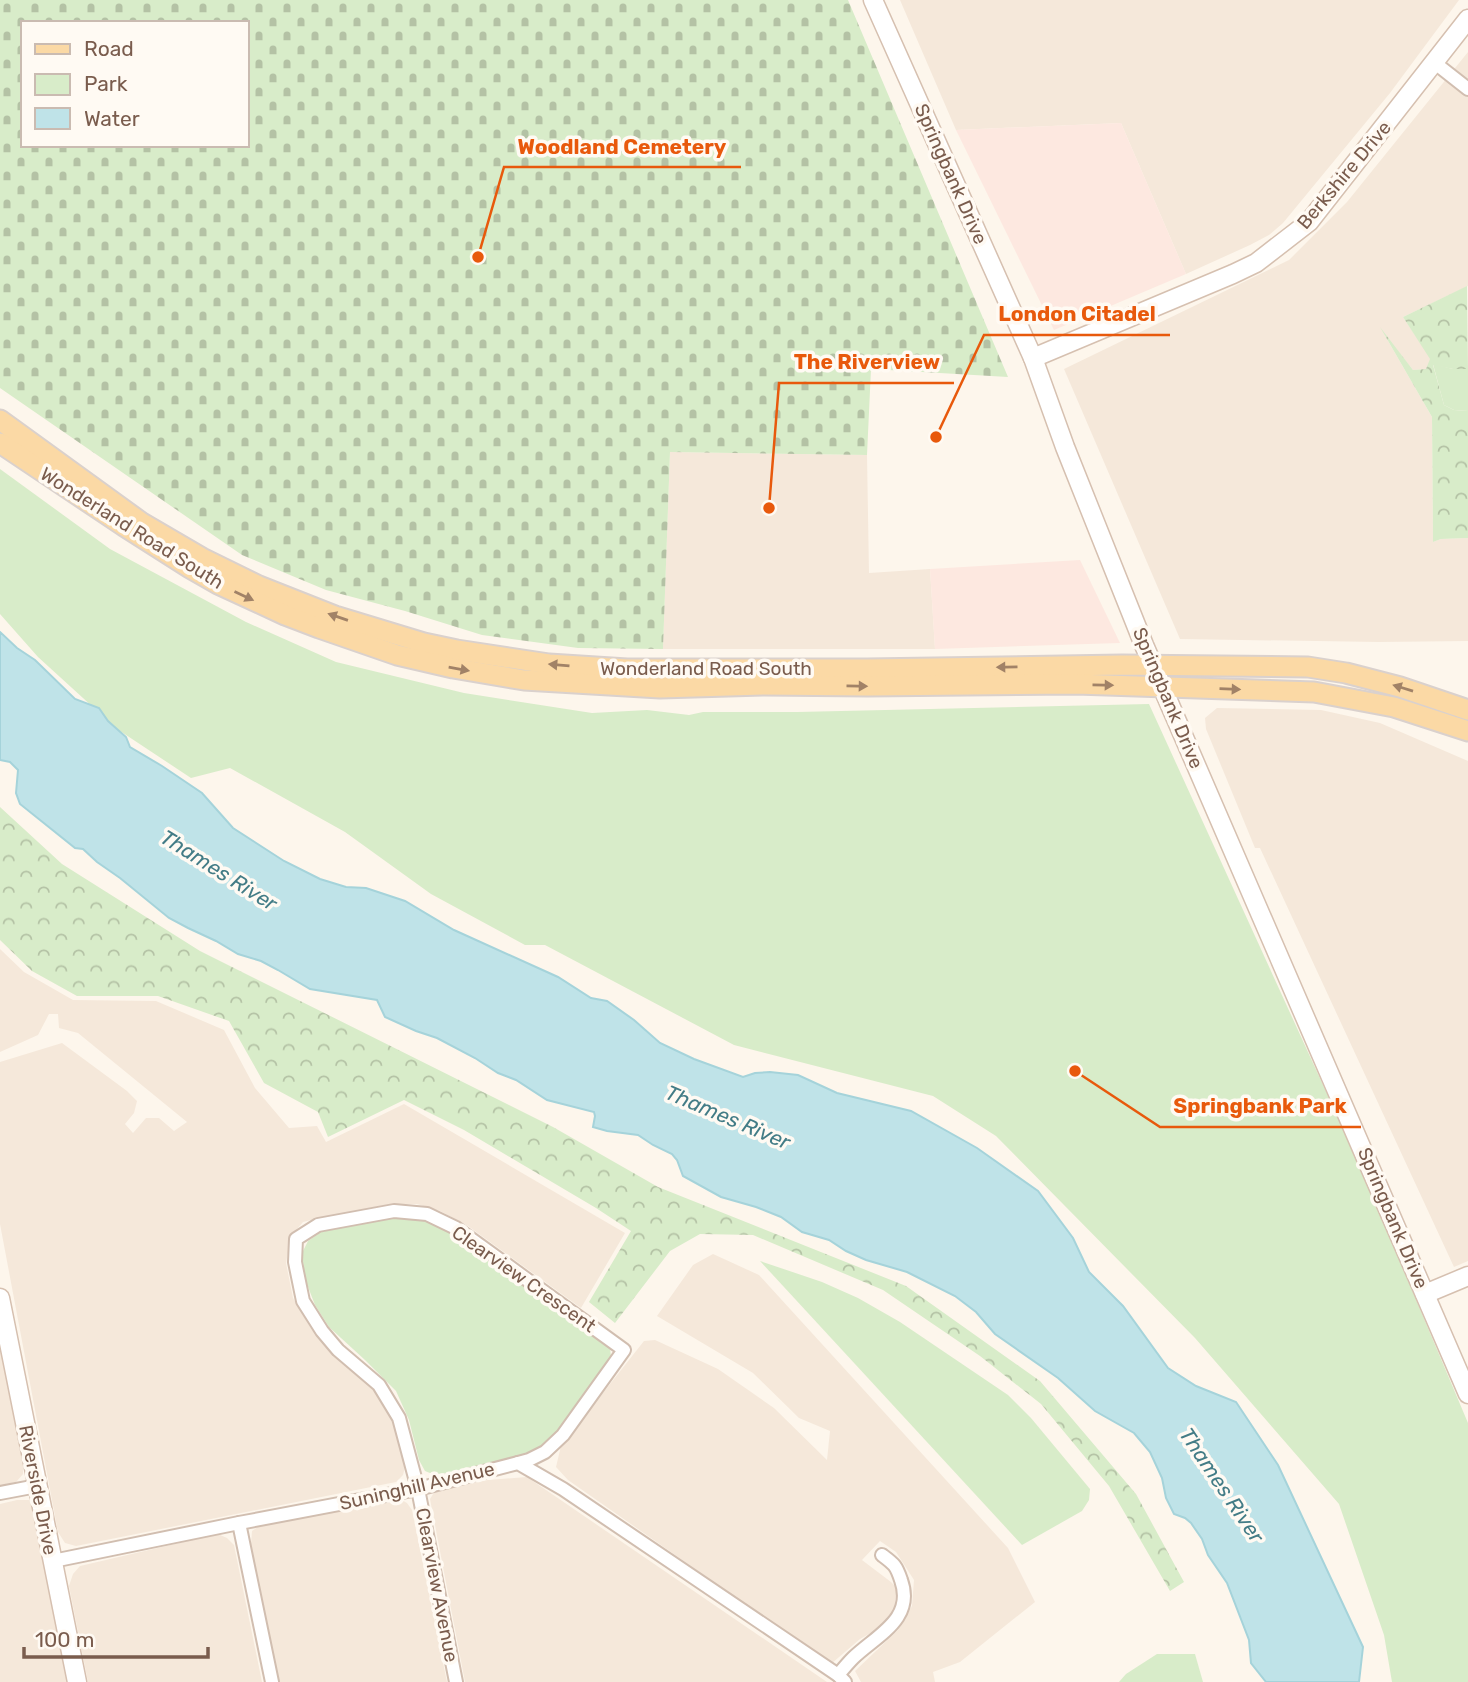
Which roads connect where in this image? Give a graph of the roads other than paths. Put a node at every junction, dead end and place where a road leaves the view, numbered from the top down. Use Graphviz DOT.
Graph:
graph roads {
  1 [pos="873,0"];
  2 [pos="1468,19"];
  3 [pos="1435,63"];
  4 [pos="1468,89"];
  5 [pos="1033,358"];
  6 [pos="0,420"];
  7 [pos="0,443"];
  8 [pos="1153,665"];
  9 [pos="1162,686"];
  10 [pos="1468,710"];
  11 [pos="1468,731"];
  12 [pos="1468,1276"];
  13 [pos="1425,1294"];
  14 [pos="0,1297"];
  15 [pos="1468,1394"];
  16 [pos="518,1463"];
  17 [pos="37,1486"];
  18 [pos="418,1489"];
  19 [pos="0,1493"];
  20 [pos="239,1523"];
  21 [pos="881,1555"];
  22 [pos="52,1561"];
  23 [pos="842,1678"];
  24 [pos="77,1682"];
  25 [pos="272,1682"];
  26 [pos="456,1682"];
  1 -- 5 [label="main road, Springbank Drive"];
  2 -- 3 [label="main road, Berkshire Drive"];
  3 -- 4 [label="street"];
  3 -- 5 [label="main road, Berkshire Drive"];
  5 -- 8 [label="main road, Springbank Drive"];
  8 -- 6 [label="main road, Wonderland Road South, one-way"];
  7 -- 9 [label="main road, Wonderland Road South, one-way"];
  8 -- 9 [label="main road, Springbank Drive"];
  10 -- 8 [label="main road, Wonderland Road South, one-way"];
  9 -- 11 [label="main road, Wonderland Road South, one-way"];
  9 -- 13 [label="main road, Springbank Drive"];
  12 -- 13 [label="main road"];
  13 -- 15 [label="main road, Springbank Drive"];
  14 -- 17 [label="main road, Riverside Drive"];
  16 -- 18 [label="street, Suninghill Avenue"];
  16 -- 18 [label="street, Clearview Crescent"];
  16 -- 23 [label="street, Suninghill Avenue"];
  17 -- 19 [label="street"];
  17 -- 22 [label="main road, Riverside Drive"];
  18 -- 20 [label="street, Suninghill Avenue"];
  18 -- 26 [label="street, Clearview Avenue"];
  20 -- 22 [label="street, Suninghill Avenue"];
  20 -- 25 [label="street"];
  21 -- 23 [label="street"];
  22 -- 24 [label="main road, Riverside Drive"];
}
